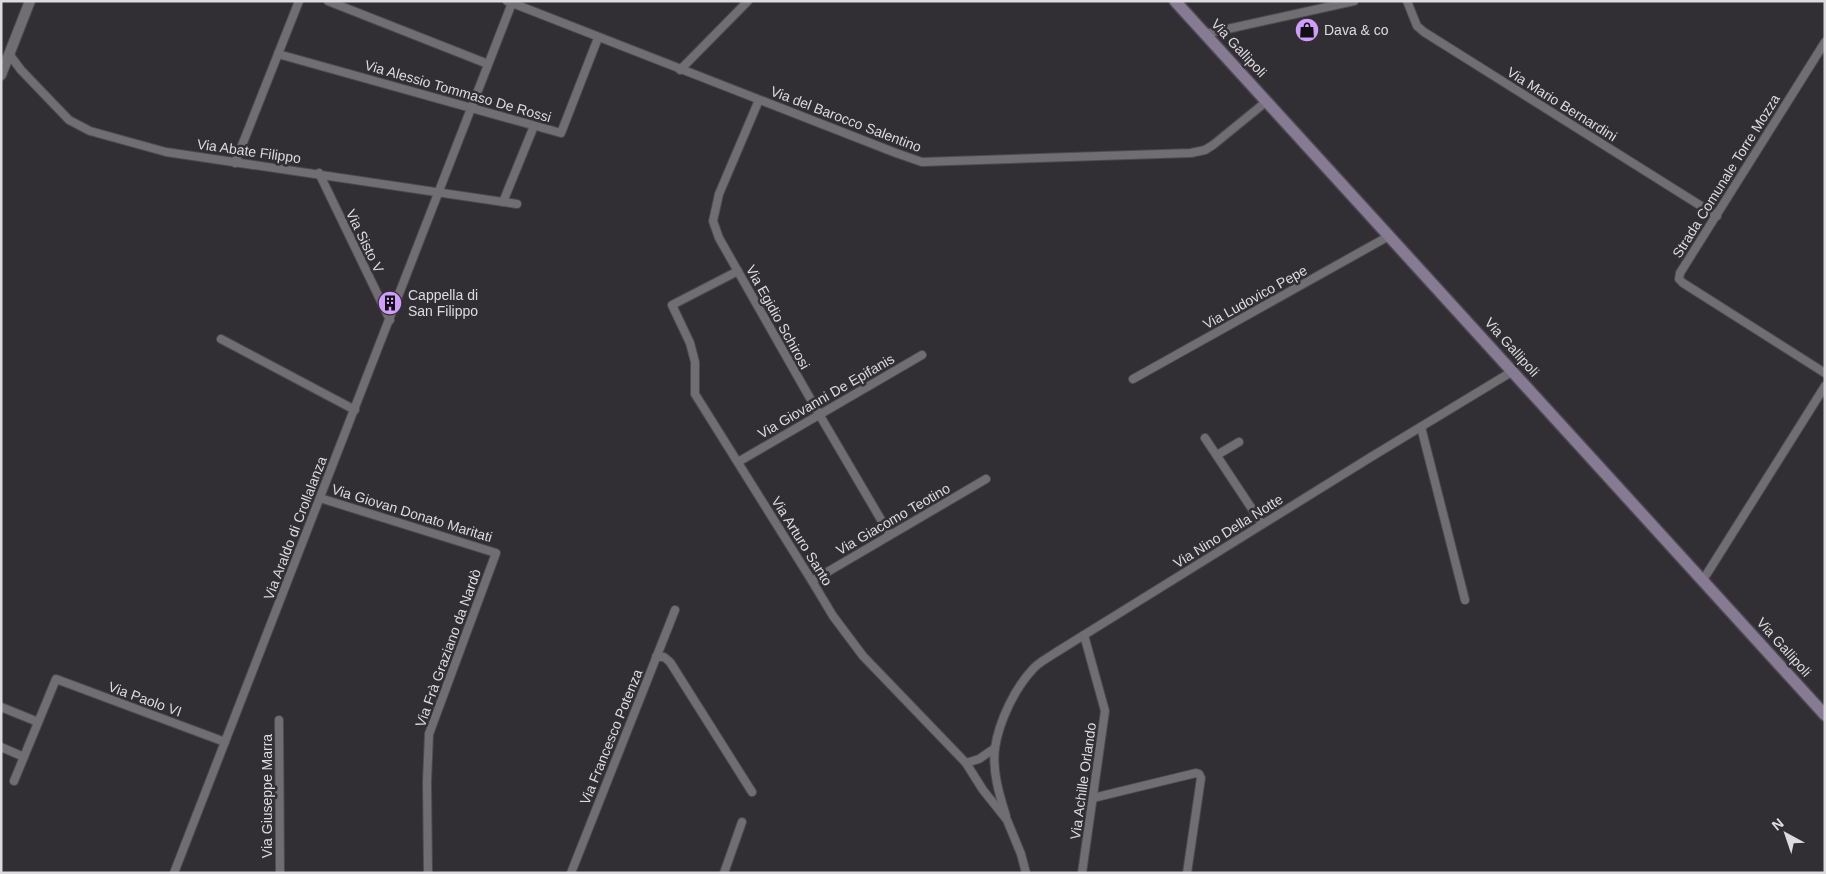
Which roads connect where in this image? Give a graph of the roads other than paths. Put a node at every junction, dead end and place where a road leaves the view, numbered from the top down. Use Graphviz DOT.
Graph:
graph roads {
  1 [pos="30,1"];
  2 [pos="299,1"];
  3 [pos="328,1"];
  4 [pos="748,1"];
  5 [pos="1175,1"];
  6 [pos="1354,1"];
  7 [pos="1407,1"];
  8 [pos="510,2"];
  9 [pos="1205,34"];
  10 [pos="598,38"];
  11 [pos="1825,42"];
  12 [pos="9,54"];
  13 [pos="278,54"];
  14 [pos="488,64"];
  15 [pos="680,70"];
  16 [pos="1,75"];
  17 [pos="759,100"];
  18 [pos="1267,101"];
  19 [pos="471,108"];
  20 [pos="534,126"];
  21 [pos="236,163"];
  22 [pos="319,173"];
  23 [pos="439,192"];
  24 [pos="503,202"];
  25 [pos="517,204"];
  26 [pos="1716,216"];
  27 [pos="1389,236"];
  28 [pos="738,270"];
  29 [pos="390,320"];
  30 [pos="221,338"];
  31 [pos="922,355"];
  32 [pos="1513,371"];
  33 [pos="1825,373"];
  34 [pos="1133,379"];
  35 [pos="1825,386"];
  36 [pos="356,410"];
  37 [pos="819,414"];
  38 [pos="1421,426"];
  39 [pos="1205,438"];
  40 [pos="1239,442"];
  41 [pos="1217,455"];
  42 [pos="740,461"];
  43 [pos="986,478"];
  44 [pos="320,498"];
  45 [pos="1262,524"];
  46 [pos="890,535"];
  47 [pos="496,553"];
  48 [pos="1703,580"];
  49 [pos="812,581"];
  50 [pos="1465,600"];
  51 [pos="675,610"];
  52 [pos="1084,635"];
  53 [pos="656,657"];
  54 [pos="1,706"];
  55 [pos="1825,715"];
  56 [pos="278,720"];
  57 [pos="38,722"];
  58 [pos="225,742"];
  59 [pos="1,747"];
  60 [pos="995,748"];
  61 [pos="24,757"];
  62 [pos="966,763"];
  63 [pos="14,781"];
  64 [pos="752,792"];
  65 [pos="1093,798"];
  66 [pos="1007,820"];
  67 [pos="742,822"];
  68 [pos="174,873"];
  69 [pos="280,873"];
  70 [pos="428,873"];
  71 [pos="571,873"];
  72 [pos="724,873"];
  73 [pos="1026,873"];
  74 [pos="1082,873"];
  75 [pos="1187,873"];
  1 -- 12 [label="street"];
  2 -- 13 [label="street"];
  3 -- 14 [label="street"];
  4 -- 15 [label="street"];
  5 -- 9 [label="main road, Via Gallipoli"];
  6 -- 9 [label="street"];
  7 -- 26 [label="street, Via Mario Bernardini"];
  8 -- 10 [label="street, Via del Barocco Salentino"];
  8 -- 14 [label="street, Via Araldo di Crollalanza"];
  9 -- 18 [label="main road, Via Gallipoli"];
  10 -- 15 [label="street, Via del Barocco Salentino"];
  10 -- 20 [label="street, Via Alessio Tommaso De Rossi"];
  11 -- 26 [label="street, Strada Comunale Torre Mozza"];
  12 -- 16 [label="street"];
  12 -- 21 [label="street, Via Abate Filippo"];
  13 -- 19 [label="street, Via Alessio Tommaso De Rossi"];
  13 -- 21 [label="street"];
  14 -- 19 [label="street, Via Araldo di Crollalanza"];
  15 -- 17 [label="street, Via del Barocco Salentino"];
  17 -- 18 [label="street, Via del Barocco Salentino"];
  17 -- 28 [label="street, Via Egidio Schirosi"];
  18 -- 27 [label="main road, Via Gallipoli"];
  19 -- 20 [label="street, Via Alessio Tommaso De Rossi"];
  19 -- 23 [label="street, Via Araldo di Crollalanza"];
  20 -- 24 [label="street"];
  21 -- 22 [label="street, Via Abate Filippo"];
  22 -- 23 [label="street, Via Abate Filippo"];
  22 -- 29 [label="street, Via Sisto V"];
  23 -- 24 [label="street, Via Abate Filippo"];
  23 -- 29 [label="street, Via Araldo di Crollalanza"];
  24 -- 25 [label="street, Via Abate Filippo"];
  26 -- 33 [label="street, Strada Comunale Torre Mozza"];
  27 -- 32 [label="main road, Via Gallipoli"];
  27 -- 34 [label="street, Via Ludovico Pepe"];
  28 -- 37 [label="street, Via Egidio Schirosi"];
  28 -- 42 [label="street, Via Arturo Santo"];
  29 -- 36 [label="street, Via Araldo di Crollalanza"];
  30 -- 36 [label="street"];
  31 -- 37 [label="street, Via Giovanni De Epifanis"];
  32 -- 38 [label="street, Via Nino Della Notte"];
  32 -- 48 [label="main road, Via Gallipoli"];
  35 -- 48 [label="street"];
  36 -- 44 [label="street, Via Araldo di Crollalanza"];
  37 -- 42 [label="street, Via Giovanni De Epifanis"];
  37 -- 46 [label="street, Via Egidio Schirosi"];
  38 -- 45 [label="street, Via Nino Della Notte"];
  38 -- 50 [label="street"];
  39 -- 41 [label="street"];
  40 -- 41 [label="street"];
  41 -- 45 [label="street"];
  42 -- 49 [label="street, Via Arturo Santo"];
  43 -- 46 [label="street, Via Giacomo Teotino"];
  44 -- 47 [label="street, Via Giovan Donato Maritati"];
  44 -- 58 [label="street, Via Araldo di Crollalanza"];
  45 -- 52 [label="street, Via Nino Della Notte"];
  46 -- 49 [label="street, Via Giacomo Teotino"];
  47 -- 70 [label="street, Via Frà Graziano da Nardò"];
  48 -- 55 [label="main road, Via Gallipoli"];
  49 -- 62 [label="street, Via Arturo Santo"];
  51 -- 53 [label="street, Via Francesco Potenza"];
  52 -- 60 [label="street, Via Nino Della Notte"];
  52 -- 65 [label="street, Via Achille Orlando"];
  53 -- 64 [label="street"];
  53 -- 71 [label="street, Via Francesco Potenza"];
  54 -- 57 [label="street"];
  56 -- 69 [label="street, Via Giuseppe Marra"];
  57 -- 58 [label="street, Via Paolo VI"];
  57 -- 61 [label="street"];
  58 -- 68 [label="street, Via Araldo di Crollalanza"];
  59 -- 61 [label="street"];
  60 -- 62 [label="street"];
  60 -- 66 [label="street, Via Arturo Santo"];
  61 -- 63 [label="street"];
  62 -- 66 [label="street, Via Arturo Santo"];
  65 -- 74 [label="street, Via Achille Orlando"];
  65 -- 75 [label="street"];
  66 -- 73 [label="street, Via Arturo Santo"];
  67 -- 72 [label="street"];
}
